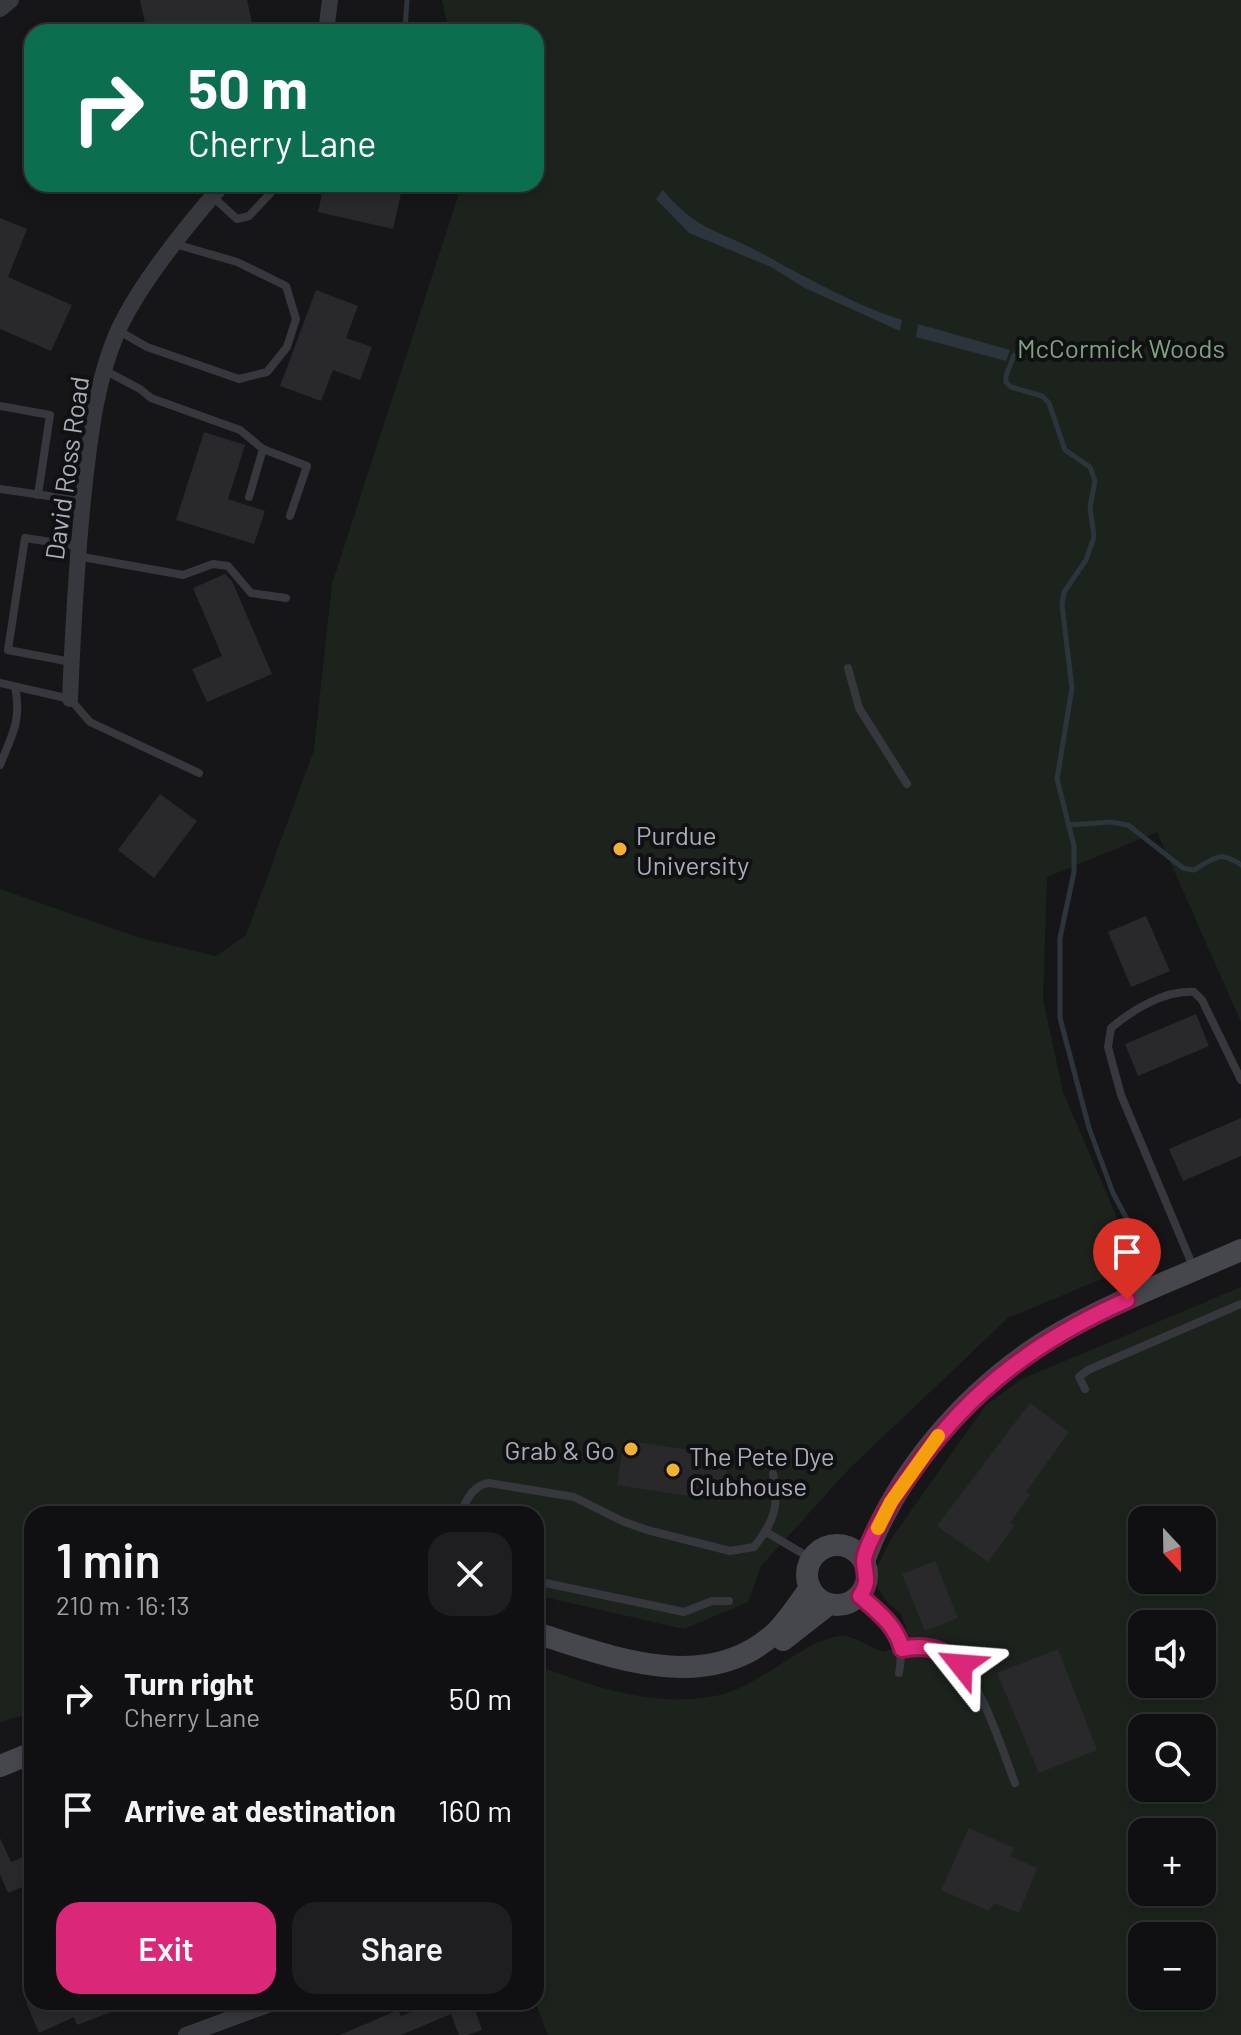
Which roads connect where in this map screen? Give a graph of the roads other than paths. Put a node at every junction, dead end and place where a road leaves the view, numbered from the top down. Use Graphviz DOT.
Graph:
graph roads {
  1 [pos="11,0"];
  2 [pos="330,0"];
  3 [pos="0,9"];
  4 [pos="327,24"];
  5 [pos="216,192"];
  6 [pos="219,192"];
  7 [pos="273,192"];
  8 [pos="175,244"];
  9 [pos="118,330"];
  10 [pos="104,370"];
  11 [pos="0,406"];
  12 [pos="263,449"];
  13 [pos="0,489"];
  14 [pos="38,495"];
  15 [pos="249,497"];
  16 [pos="83,501"];
  17 [pos="290,516"];
  18 [pos="77,551"];
  19 [pos="286,598"];
  20 [pos="71,662"];
  21 [pos="848,668"];
  22 [pos="0,683"];
  23 [pos="15,687"];
  24 [pos="70,699"];
  25 [pos="0,765"];
  26 [pos="199,773"];
  27 [pos="907,784"];
  28 [pos="1241,1080"];
  29 [pos="1241,1250"];
  30 [pos="1194,1270"];
  31 [pos="1241,1304"];
  32 [pos="1085,1389"];
  33 [pos="773,1474"];
  34 [pos="891,1502"];
  35 [pos="464,1506"];
  36 [pos="766,1532"];
  37 [pos="845,1546"];
  38 [pos="812,1559"];
  39 [pos="864,1561"];
  40 [pos="544,1583"];
  41 [pos="810,1588"];
  42 [pos="860,1596"];
  43 [pos="729,1601"];
  44 [pos="829,1604"];
  45 [pos="544,1635"];
  46 [pos="902,1649"];
  47 [pos="714,1664"];
  48 [pos="899,1673"];
  49 [pos="24,1756"];
  50 [pos="0,1766"];
  51 [pos="1015,1783"];
  52 [pos="254,2010"];
  53 [pos="186,2035"];
  1 -- 3 [label="street"];
  2 -- 4 [label="street"];
  5 -- 8 [label="street, David Ross Road"];
  6 -- 7 [label="lane"];
  8 -- 9 [label="street, David Ross Road"];
  8 -- 9 [label="lane"];
  9 -- 10 [label="street, David Ross Road"];
  10 -- 12 [label="lane"];
  10 -- 16 [label="street, David Ross Road"];
  11 -- 14 [label="lane"];
  12 -- 15 [label="lane"];
  12 -- 17 [label="lane"];
  13 -- 14 [label="lane"];
  14 -- 16 [label="lane"];
  16 -- 18 [label="street, David Ross Road"];
  18 -- 19 [label="lane"];
  18 -- 20 [label="street, David Ross Road"];
  18 -- 20 [label="lane"];
  20 -- 24 [label="street, David Ross Road"];
  21 -- 27 [label="lane"];
  22 -- 23 [label="lane"];
  23 -- 24 [label="lane"];
  23 -- 25 [label="lane"];
  24 -- 26 [label="lane"];
  28 -- 30 [label="lane"];
  29 -- 30 [label="street"];
  30 -- 34 [label="street"];
  31 -- 32 [label="lane"];
  33 -- 36 [label="lane"];
  34 -- 37 [label="street"];
  34 -- 39 [label="street"];
  35 -- 36 [label="lane"];
  36 -- 38 [label="lane"];
  37 -- 38 [label="street"];
  37 -- 39 [label="street"];
  38 -- 41 [label="street"];
  39 -- 42 [label="street"];
  40 -- 43 [label="lane"];
  41 -- 44 [label="street"];
  41 -- 47 [label="street"];
  42 -- 44 [label="street"];
  42 -- 46 [label="lane"];
  44 -- 47 [label="street"];
  45 -- 47 [label="street"];
  46 -- 48 [label="lane"];
  46 -- 51 [label="lane"];
  49 -- 50 [label="street"];
  52 -- 53 [label="street"];
}
